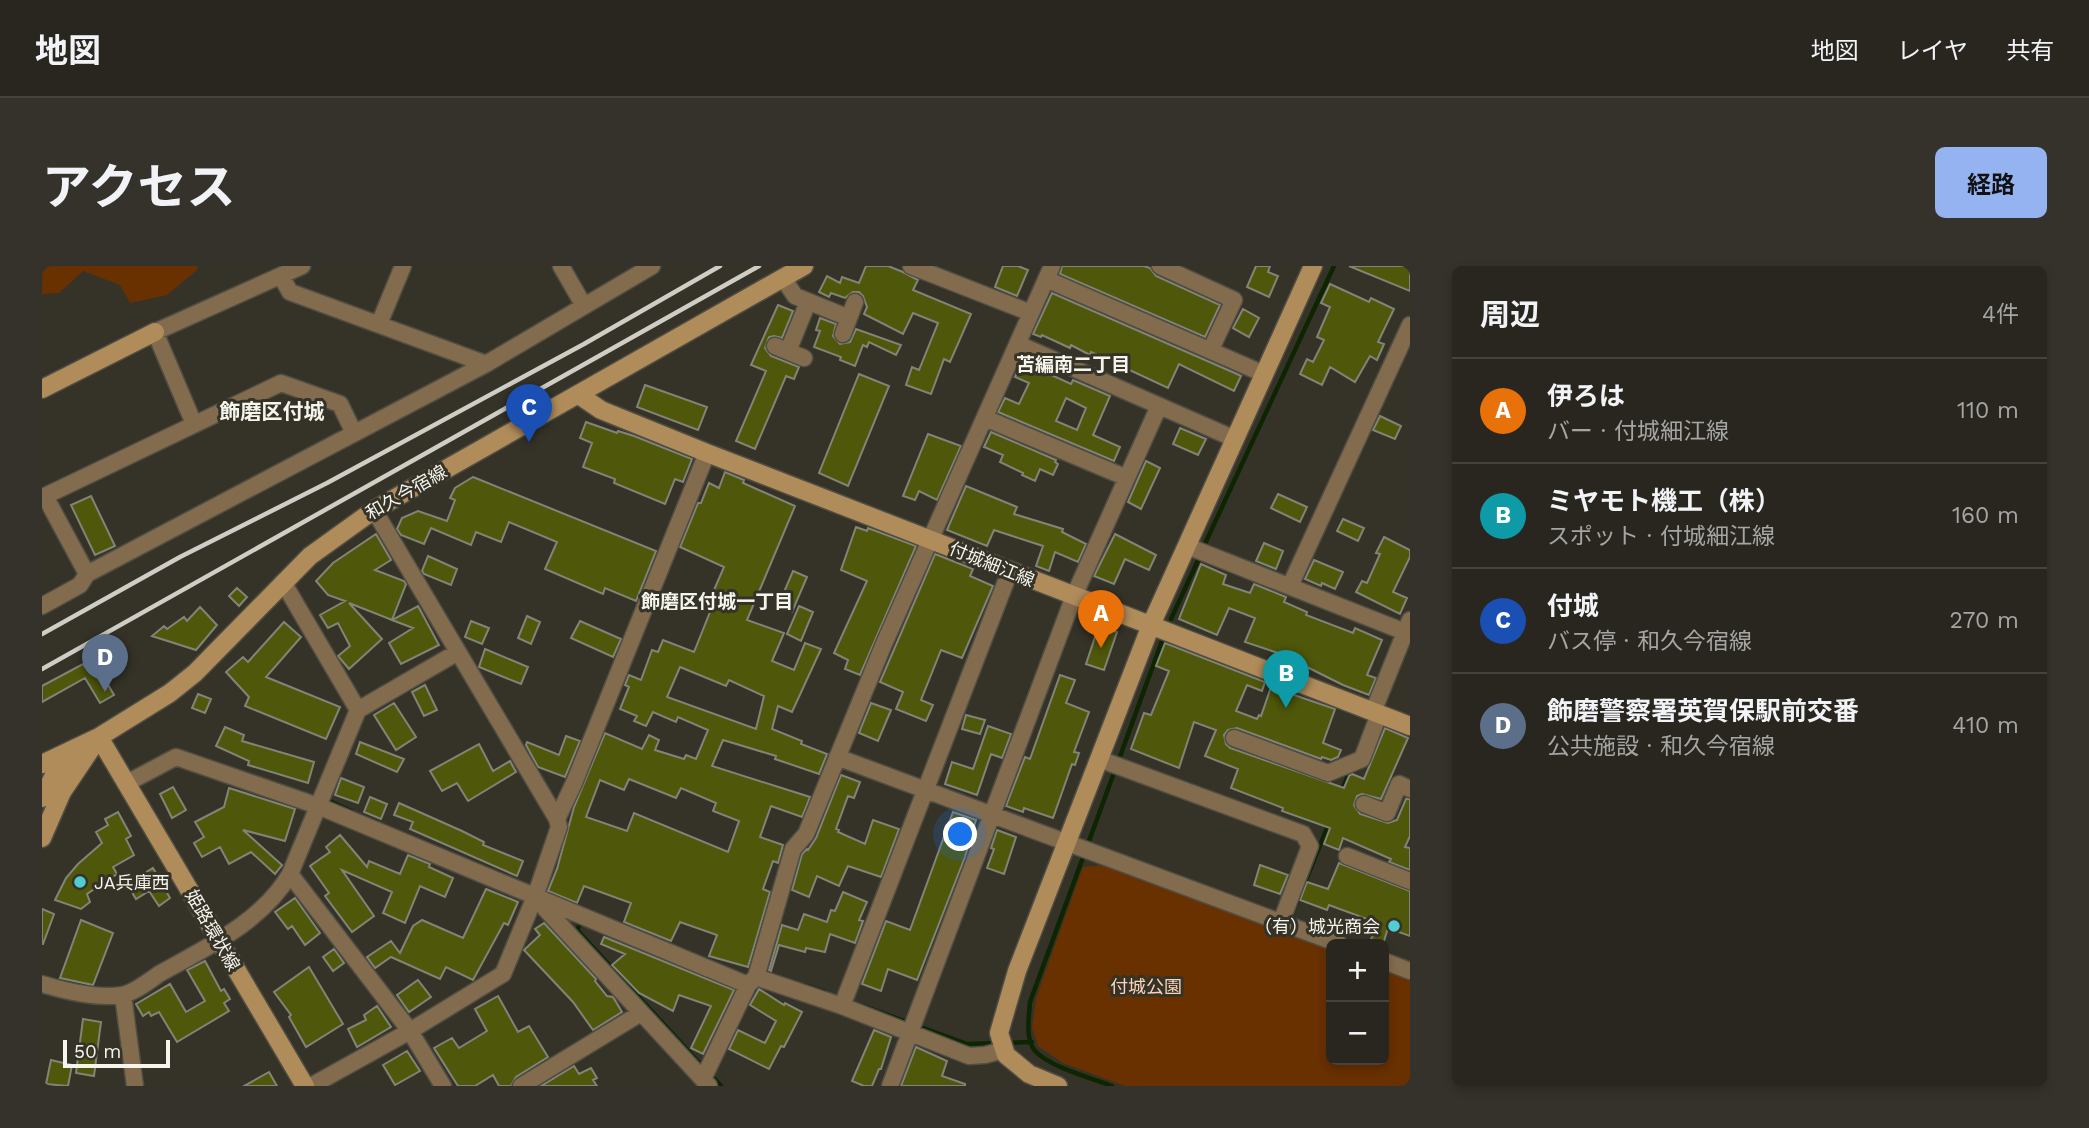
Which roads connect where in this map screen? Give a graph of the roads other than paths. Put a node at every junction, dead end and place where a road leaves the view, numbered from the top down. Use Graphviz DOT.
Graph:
graph roads {
  1 [pos="302,266"];
  2 [pos="403,266"];
  3 [pos="561,266"];
  4 [pos="652,266"];
  5 [pos="804,266"];
  6 [pos="911,266"];
  7 [pos="1160,266"];
  8 [pos="1313,266"];
  9 [pos="1049,272"];
  10 [pos="281,276"];
  11 [pos="783,278"];
  12 [pos="808,302"];
  13 [pos="584,306"];
  14 [pos="1031,313"];
  15 [pos="379,324"];
  16 [pos="1410,325"];
  17 [pos="155,332"];
  18 [pos="843,334"];
  19 [pos="1018,344"];
  20 [pos="1211,349"];
  21 [pos="804,358"];
  22 [pos="485,363"];
  23 [pos="1264,374"];
  24 [pos="42,389"];
  25 [pos="579,395"];
  26 [pos="1159,406"];
  27 [pos="985,418"];
  28 [pos="194,424"];
  29 [pos="354,433"];
  30 [pos="1235,439"];
  31 [pos="707,453"];
  32 [pos="1127,478"];
  33 [pos="373,509"];
  34 [pos="930,539"];
  35 [pos="1187,545"];
  36 [pos="1010,571"];
  37 [pos="87,574"];
  38 [pos="283,582"];
  39 [pos="1290,586"];
  40 [pos="1074,596"];
  41 [pos="42,606"];
  42 [pos="1151,625"];
  43 [pos="1408,626"];
  44 [pos="458,652"];
  45 [pos="358,710"];
  46 [pos="1376,713"];
  47 [pos="1410,726"];
  48 [pos="99,737"];
  49 [pos="1234,738"];
  50 [pos="78,746"];
  51 [pos="837,757"];
  52 [pos="1099,759"];
  53 [pos="42,764"];
  54 [pos="127,783"];
  55 [pos="1410,789"];
  56 [pos="926,790"];
  57 [pos="42,798"];
  58 [pos="1364,804"];
  59 [pos="318,806"];
  60 [pos="992,814"];
  61 [pos="557,819"];
  62 [pos="42,838"];
  63 [pos="1067,842"];
  64 [pos="1347,856"];
  65 [pos="290,874"];
  66 [pos="1410,881"];
  67 [pos="535,898"];
  68 [pos="1281,922"];
  69 [pos="1326,939"];
  70 [pos="219,941"];
  71 [pos="1389,963"];
  72 [pos="1410,971"];
  73 [pos="752,981"];
  74 [pos="42,984"];
  75 [pos="123,995"];
  76 [pos="842,1006"];
  77 [pos="641,1013"];
  78 [pos="410,1031"];
  79 [pos="910,1032"];
  80 [pos="1004,1050"];
  81 [pos="706,1083"];
  82 [pos="135,1086"];
  83 [pos="305,1086"];
  84 [pos="311,1086"];
  85 [pos="443,1086"];
  86 [pos="521,1086"];
  87 [pos="890,1086"];
  88 [pos="1058,1086"];
  1 -- 10 [label="street"];
  2 -- 15 [label="street"];
  3 -- 13 [label="street"];
  4 -- 13 [label="street"];
  5 -- 11 [label="main road, 和久今宿線"];
  6 -- 14 [label="street"];
  7 -- 20 [label="street"];
  8 -- 23 [label="main road"];
  9 -- 14 [label="street"];
  9 -- 20 [label="street"];
  10 -- 15 [label="street"];
  10 -- 17 [label="street"];
  11 -- 12 [label="street"];
  11 -- 25 [label="main road, 和久今宿線"];
  12 -- 18 [label="street"];
  12 -- 21 [label="street"];
  13 -- 22 [label="street"];
  14 -- 19 [label="street"];
  15 -- 22 [label="street"];
  16 -- 39 [label="street"];
  17 -- 24 [label="main road"];
  17 -- 28 [label="street"];
  19 -- 26 [label="street"];
  19 -- 27 [label="street"];
  20 -- 23 [label="street"];
  22 -- 29 [label="street"];
  23 -- 30 [label="main road"];
  25 -- 31 [label="main road, 付城細江線"];
  25 -- 33 [label="main road, 和久今宿線"];
  26 -- 30 [label="street"];
  26 -- 32 [label="street"];
  27 -- 32 [label="street"];
  27 -- 34 [label="street"];
  28 -- 29 [label="street"];
  28 -- 37 [label="street"];
  29 -- 37 [label="street"];
  30 -- 35 [label="main road"];
  31 -- 34 [label="main road, 付城細江線"];
  31 -- 61 [label="street"];
  32 -- 40 [label="street"];
  33 -- 38 [label="main road, 和久今宿線"];
  33 -- 44 [label="street"];
  34 -- 36 [label="main road, 付城細江線"];
  34 -- 51 [label="street"];
  35 -- 39 [label="street"];
  35 -- 42 [label="main road"];
  36 -- 40 [label="main road, 付城細江線"];
  36 -- 56 [label="street"];
  37 -- 41 [label="street"];
  38 -- 45 [label="street"];
  38 -- 48 [label="main road, 和久今宿線"];
  39 -- 43 [label="street"];
  40 -- 42 [label="main road, 付城細江線"];
  40 -- 60 [label="street"];
  42 -- 46 [label="main road, 付城細江線"];
  42 -- 52 [label="main road"];
  43 -- 46 [label="street"];
  44 -- 45 [label="street"];
  44 -- 61 [label="street"];
  45 -- 59 [label="street"];
  46 -- 47 [label="main road, 付城細江線"];
  46 -- 49 [label="street"];
  48 -- 50 [label="main road, 和久今宿線"];
  48 -- 54 [label="main road, 姫路環状線"];
  48 -- 62 [label="main road"];
  50 -- 53 [label="main road, 和久今宿線"];
  50 -- 57 [label="main road"];
  51 -- 56 [label="street"];
  51 -- 73 [label="street"];
  52 -- 63 [label="main road"];
  52 -- 68 [label="street"];
  54 -- 59 [label="street"];
  54 -- 70 [label="main road, 姫路環状線"];
  55 -- 58 [label="street"];
  56 -- 60 [label="street"];
  56 -- 76 [label="street"];
  59 -- 65 [label="street"];
  59 -- 67 [label="street"];
  60 -- 63 [label="street"];
  60 -- 79 [label="street"];
  61 -- 67 [label="street"];
  63 -- 68 [label="street"];
  63 -- 80 [label="main road"];
  64 -- 66 [label="street"];
  65 -- 70 [label="street"];
  65 -- 78 [label="street"];
  67 -- 73 [label="street"];
  67 -- 77 [label="street"];
  67 -- 78 [label="street"];
  68 -- 69 [label="street"];
  70 -- 75 [label="street"];
  70 -- 83 [label="main road, 姫路環状線"];
  71 -- 72 [label="street"];
  73 -- 76 [label="street"];
  73 -- 81 [label="street"];
  74 -- 75 [label="street"];
  75 -- 82 [label="street"];
  76 -- 79 [label="street"];
  77 -- 81 [label="street"];
  77 -- 86 [label="street"];
  78 -- 84 [label="street"];
  78 -- 85 [label="street"];
  79 -- 80 [label="street"];
  79 -- 87 [label="street"];
  80 -- 88 [label="main road"];
}
